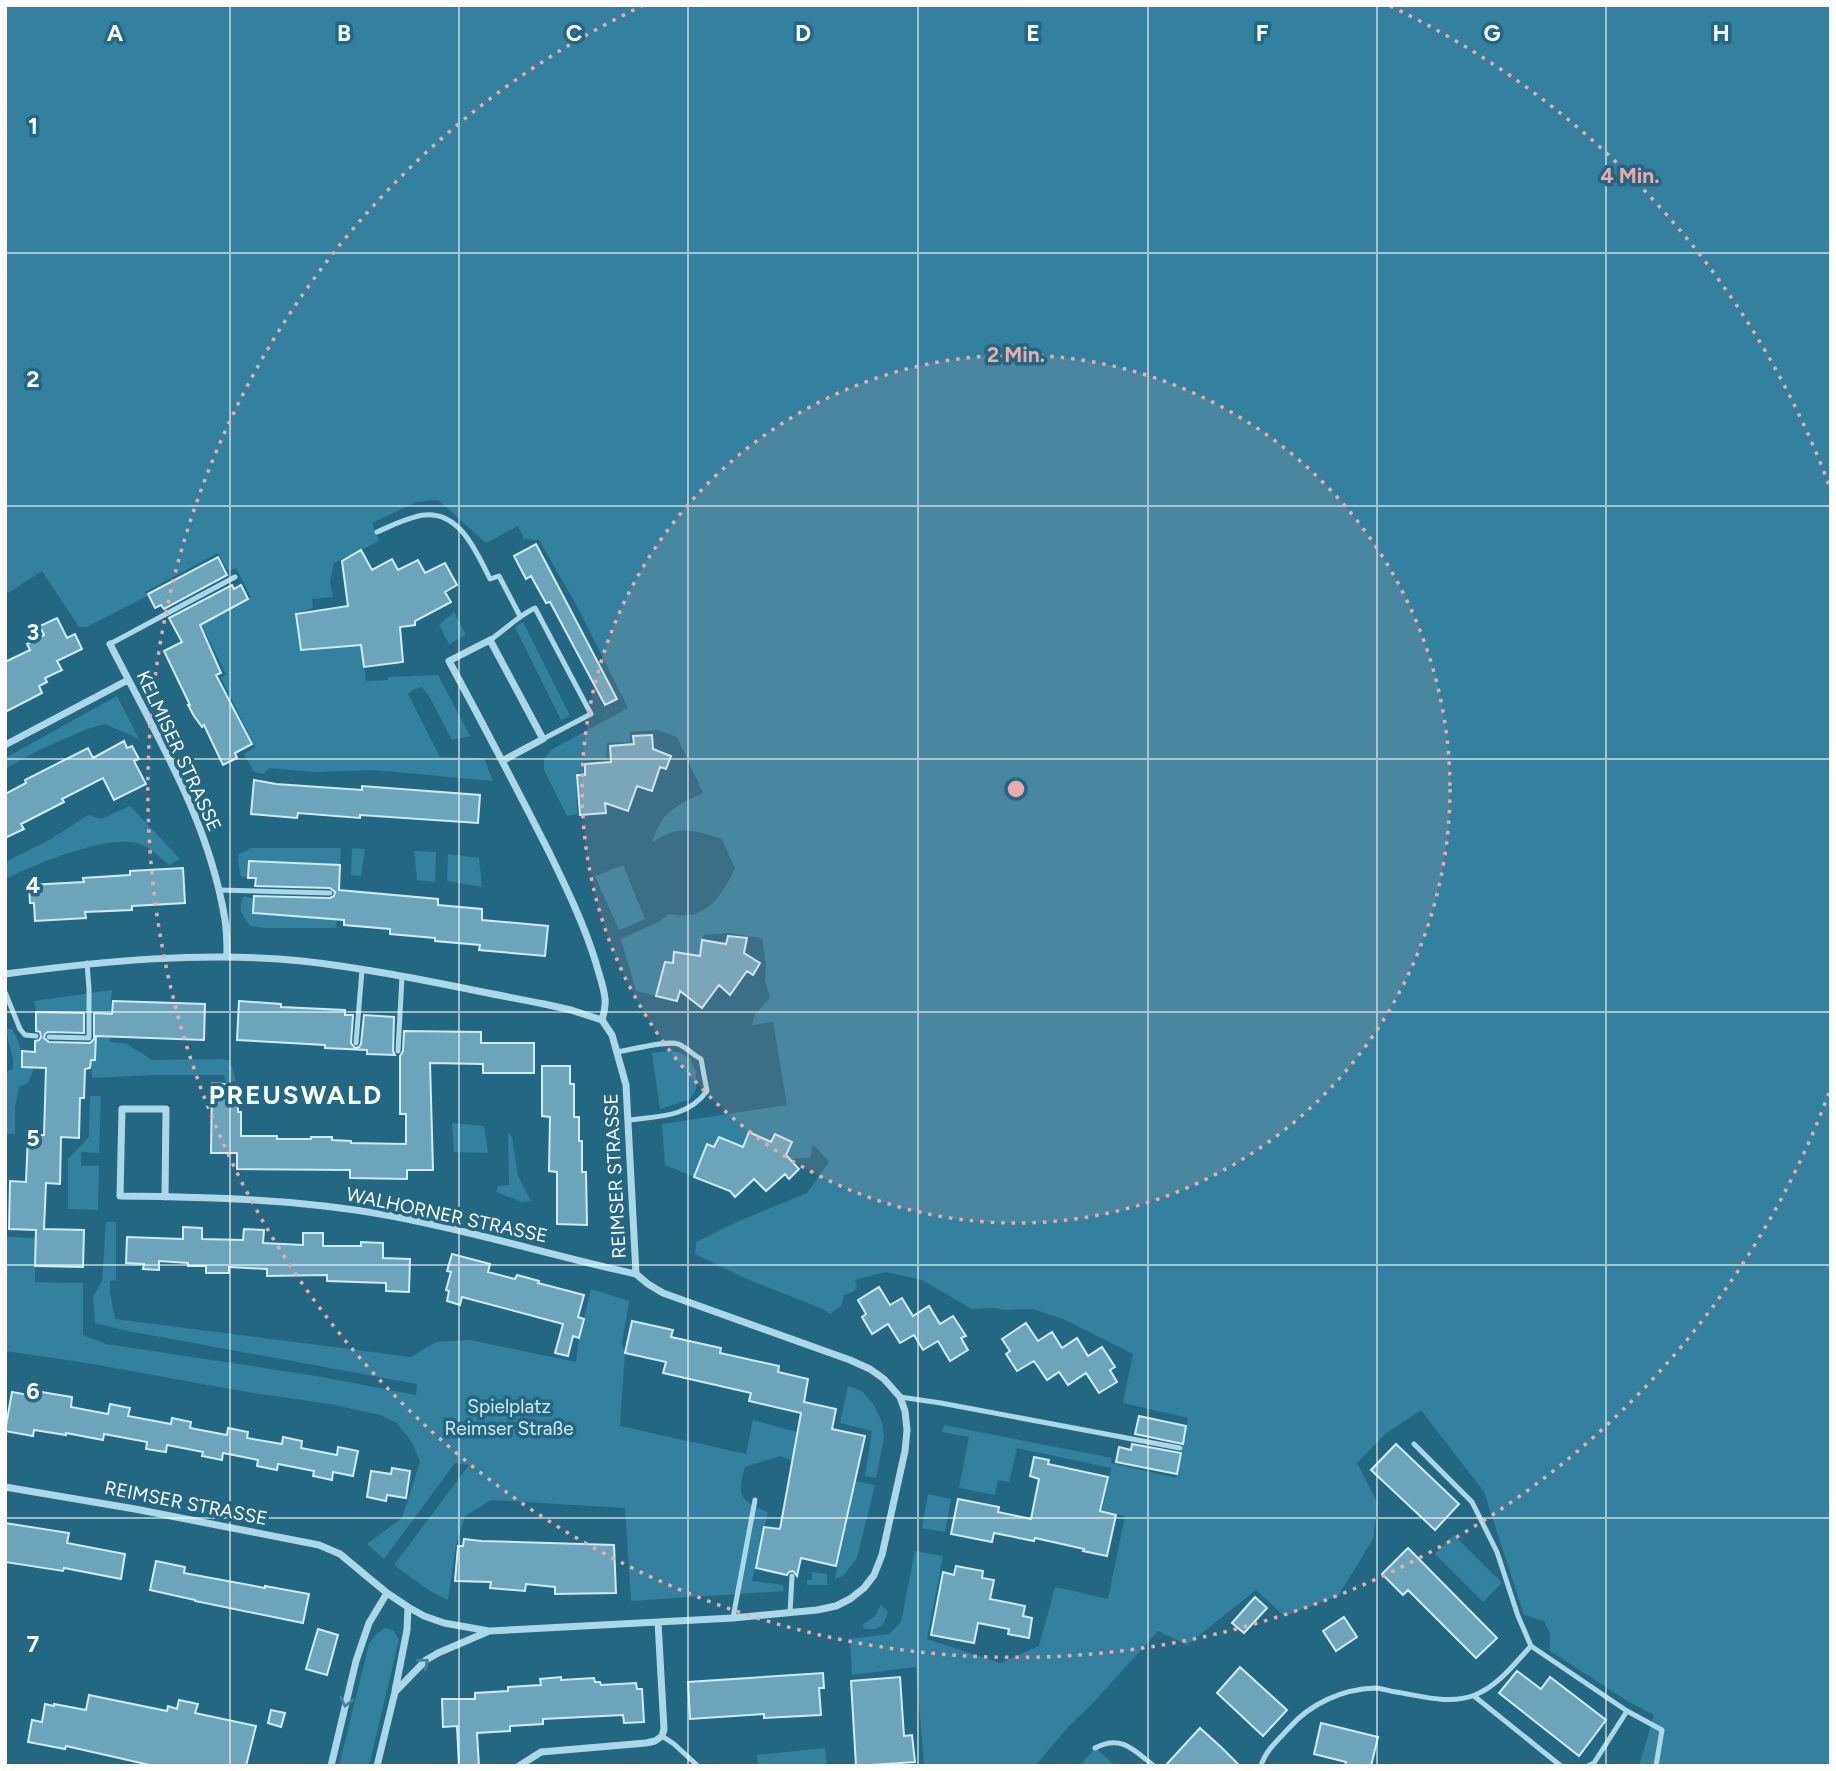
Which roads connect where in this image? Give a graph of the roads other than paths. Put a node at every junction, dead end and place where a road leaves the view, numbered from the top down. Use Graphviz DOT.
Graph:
graph roads {
  1 [pos="377,532"];
  2 [pos="235,577"];
  3 [pos="520,616"];
  4 [pos="490,640"];
  5 [pos="110,644"];
  6 [pos="128,680"];
  7 [pos="543,739"];
  8 [pos="5,745"];
  9 [pos="502,761"];
  10 [pos="219,890"];
  11 [pos="330,892"];
  12 [pos="227,957"];
  13 [pos="86,963"];
  14 [pos="362,970"];
  15 [pos="5,974"];
  16 [pos="402,977"];
  17 [pos="5,992"];
  18 [pos="602,1020"];
  19 [pos="36,1036"];
  20 [pos="49,1037"];
  21 [pos="356,1043"];
  22 [pos="398,1051"];
  23 [pos="617,1052"];
  24 [pos="628,1120"];
  25 [pos="165,1196"];
  26 [pos="636,1274"];
  27 [pos="900,1397"];
  28 [pos="1414,1444"];
  29 [pos="1180,1448"];
  30 [pos="5,1487"];
  31 [pos="755,1500"];
  32 [pos="792,1576"];
  33 [pos="387,1593"];
  34 [pos="408,1607"];
  35 [pos="790,1613"];
  36 [pos="733,1618"];
  37 [pos="658,1622"];
  38 [pos="489,1631"];
  39 [pos="1531,1646"];
  40 [pos="395,1692"];
  41 [pos="1474,1696"];
  42 [pos="1628,1711"];
  43 [pos="662,1736"];
  44 [pos="1095,1748"];
  45 [pos="331,1766"];
  46 [pos="377,1766"];
  47 [pos="520,1766"];
  48 [pos="698,1766"];
  49 [pos="1154,1766"];
  50 [pos="1261,1766"];
  51 [pos="1561,1766"];
  52 [pos="1588,1766"];
  53 [pos="1656,1766"];
  1 -- 3 [label="lane"];
  2 -- 5 [label="lane"];
  3 -- 4 [label="lane"];
  3 -- 7 [label="lane"];
  4 -- 7 [label="street"];
  4 -- 9 [label="street"];
  5 -- 6 [label="street, KELMISER STRASSE"];
  6 -- 8 [label="street"];
  6 -- 10 [label="street, KELMISER STRASSE"];
  7 -- 9 [label="street"];
  9 -- 18 [label="street"];
  10 -- 11 [label="lane"];
  10 -- 12 [label="street, KELMISER STRASSE"];
  12 -- 13 [label="street"];
  12 -- 14 [label="street"];
  13 -- 15 [label="street"];
  13 -- 20 [label="lane"];
  14 -- 16 [label="street"];
  14 -- 21 [label="lane"];
  16 -- 18 [label="street"];
  16 -- 22 [label="lane"];
  17 -- 19 [label="lane"];
  18 -- 23 [label="street, REIMSER STRASSE"];
  23 -- 24 [label="street, REIMSER STRASSE"];
  23 -- 24 [label="lane"];
  24 -- 26 [label="street, REIMSER STRASSE"];
  25 -- 25 [label="street, WALHORNER STRASSE"];
  25 -- 26 [label="street, WALHORNER STRASSE"];
  26 -- 27 [label="street, REIMSER STRASSE"];
  27 -- 29 [label="lane"];
  27 -- 35 [label="street, REIMSER STRASSE"];
  28 -- 39 [label="lane"];
  30 -- 33 [label="street, REIMSER STRASSE"];
  31 -- 36 [label="lane"];
  32 -- 35 [label="lane"];
  33 -- 34 [label="street, REIMSER STRASSE"];
  33 -- 45 [label="street, one-way"];
  34 -- 38 [label="street, REIMSER STRASSE"];
  34 -- 40 [label="street"];
  35 -- 36 [label="street, REIMSER STRASSE"];
  36 -- 37 [label="street, REIMSER STRASSE"];
  37 -- 38 [label="street, REIMSER STRASSE"];
  37 -- 43 [label="street"];
  40 -- 38 [label="street, REIMSER STRASSE, one-way"];
  39 -- 41 [label="lane"];
  39 -- 42 [label="lane"];
  40 -- 46 [label="street"];
  41 -- 50 [label="lane"];
  41 -- 51 [label="lane"];
  42 -- 52 [label="lane"];
  42 -- 53 [label="lane"];
  43 -- 47 [label="street"];
  43 -- 48 [label="lane"];
  44 -- 49 [label="lane"];
}
